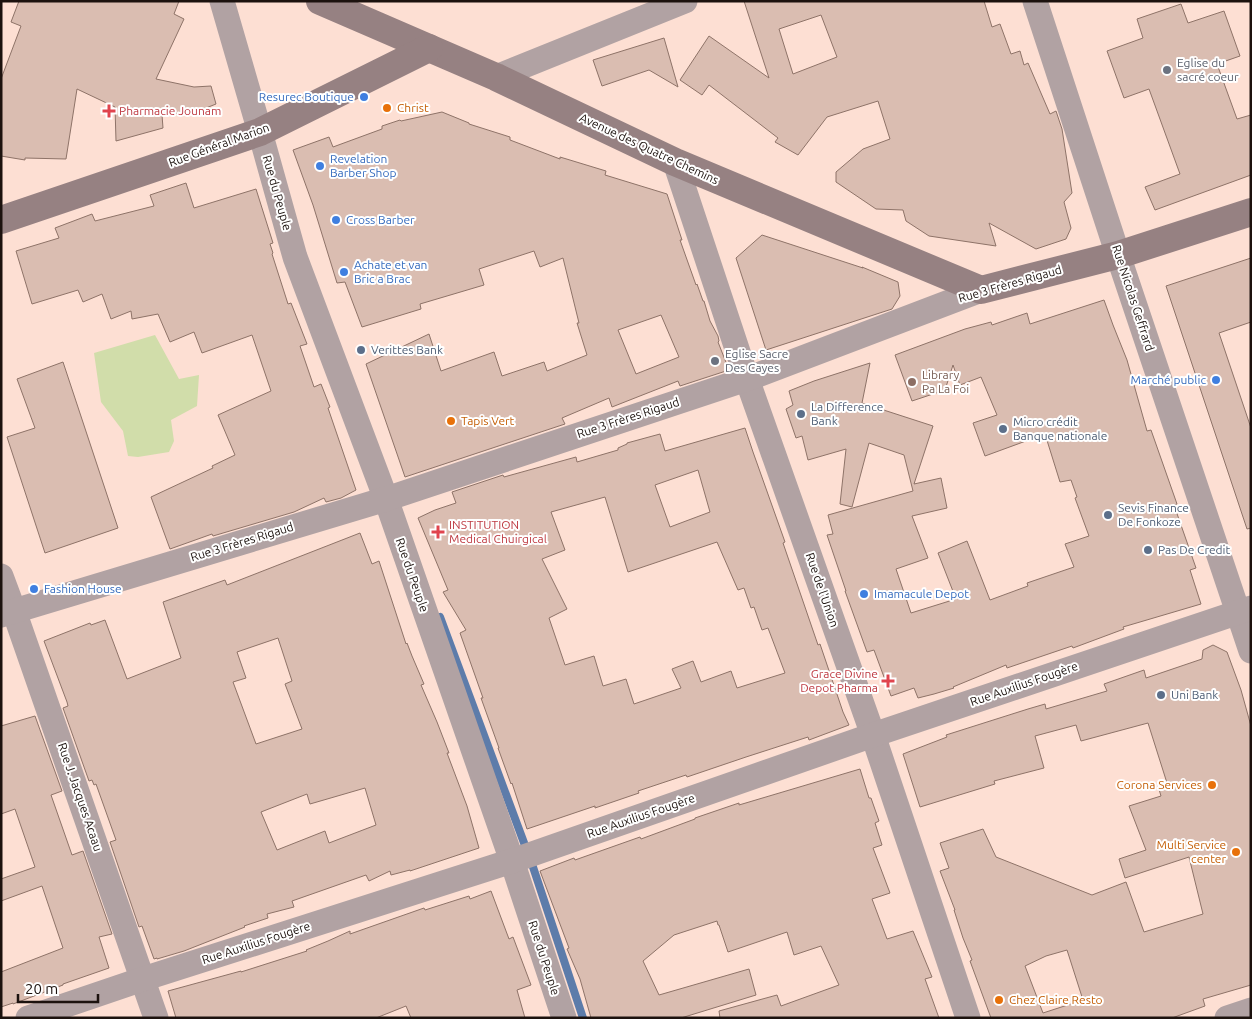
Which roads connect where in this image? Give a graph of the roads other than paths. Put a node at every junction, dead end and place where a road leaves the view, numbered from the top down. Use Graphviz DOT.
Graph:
graph roads {
  1 [pos="222,1"];
  2 [pos="320,1"];
  3 [pos="684,1"];
  4 [pos="1035,1"];
  5 [pos="429,48"];
  6 [pos="496,77"];
  7 [pos="260,132"];
  8 [pos="675,162"];
  9 [pos="1251,212"];
  10 [pos="1,220"];
  11 [pos="1118,254"];
  12 [pos="981,290"];
  13 [pos="747,379"];
  14 [pos="386,499"];
  15 [pos="1,576"];
  16 [pos="1244,610"];
  17 [pos="8,613"];
  18 [pos="1251,651"];
  19 [pos="873,735"];
  20 [pos="512,861"];
  21 [pos="143,979"];
  22 [pos="1251,1010"];
  23 [pos="28,1018"];
  24 [pos="156,1018"];
  25 [pos="564,1018"];
  26 [pos="968,1018"];
  27 [pos="1228,1018"];
  1 -- 7 [label="street, Rue du Peuple"];
  2 -- 5 [label="street, Avenue des Quatre Chemins"];
  3 -- 6 [label="street"];
  4 -- 11 [label="street, Rue Nicolas Geffrard"];
  5 -- 6 [label="street, Avenue des Quatre Chemins"];
  5 -- 7 [label="street, Rue Général Marion"];
  6 -- 8 [label="street, Avenue des Quatre Chemins"];
  7 -- 10 [label="street, Rue Général Marion"];
  7 -- 14 [label="street, Rue du Peuple"];
  8 -- 12 [label="street, Avenue des Quatre Chemins"];
  8 -- 13 [label="street, Rue de l'Union"];
  9 -- 11 [label="street, Rue 3 Frères Rigaud"];
  11 -- 12 [label="street, Rue 3 Frères Rigaud"];
  11 -- 16 [label="street, Rue Nicolas Geffrard"];
  12 -- 13 [label="street, Rue 3 Frères Rigaud"];
  13 -- 14 [label="street, Rue 3 Frères Rigaud"];
  13 -- 19 [label="street, Rue de l'Union"];
  14 -- 17 [label="street, Rue 3 Frères Rigaud"];
  14 -- 20 [label="street, Rue du Peuple"];
  15 -- 17 [label="street, Rue J. Jacques Acaau"];
  16 -- 18 [label="street, Rue Nicolas Geffrard"];
  16 -- 19 [label="street, Rue Auxilius Fougère"];
  17 -- 21 [label="street, Rue J. Jacques Acaau"];
  19 -- 20 [label="street, Rue Auxilius Fougère"];
  19 -- 26 [label="street, Rue de l'Union"];
  20 -- 21 [label="street, Rue Auxilius Fougère"];
  20 -- 25 [label="street, Rue du Peuple"];
  21 -- 23 [label="street, Rue Auxilius Fougère"];
  21 -- 24 [label="street, Rue J. Jacques Acaau"];
  22 -- 27 [label="street"];
}
